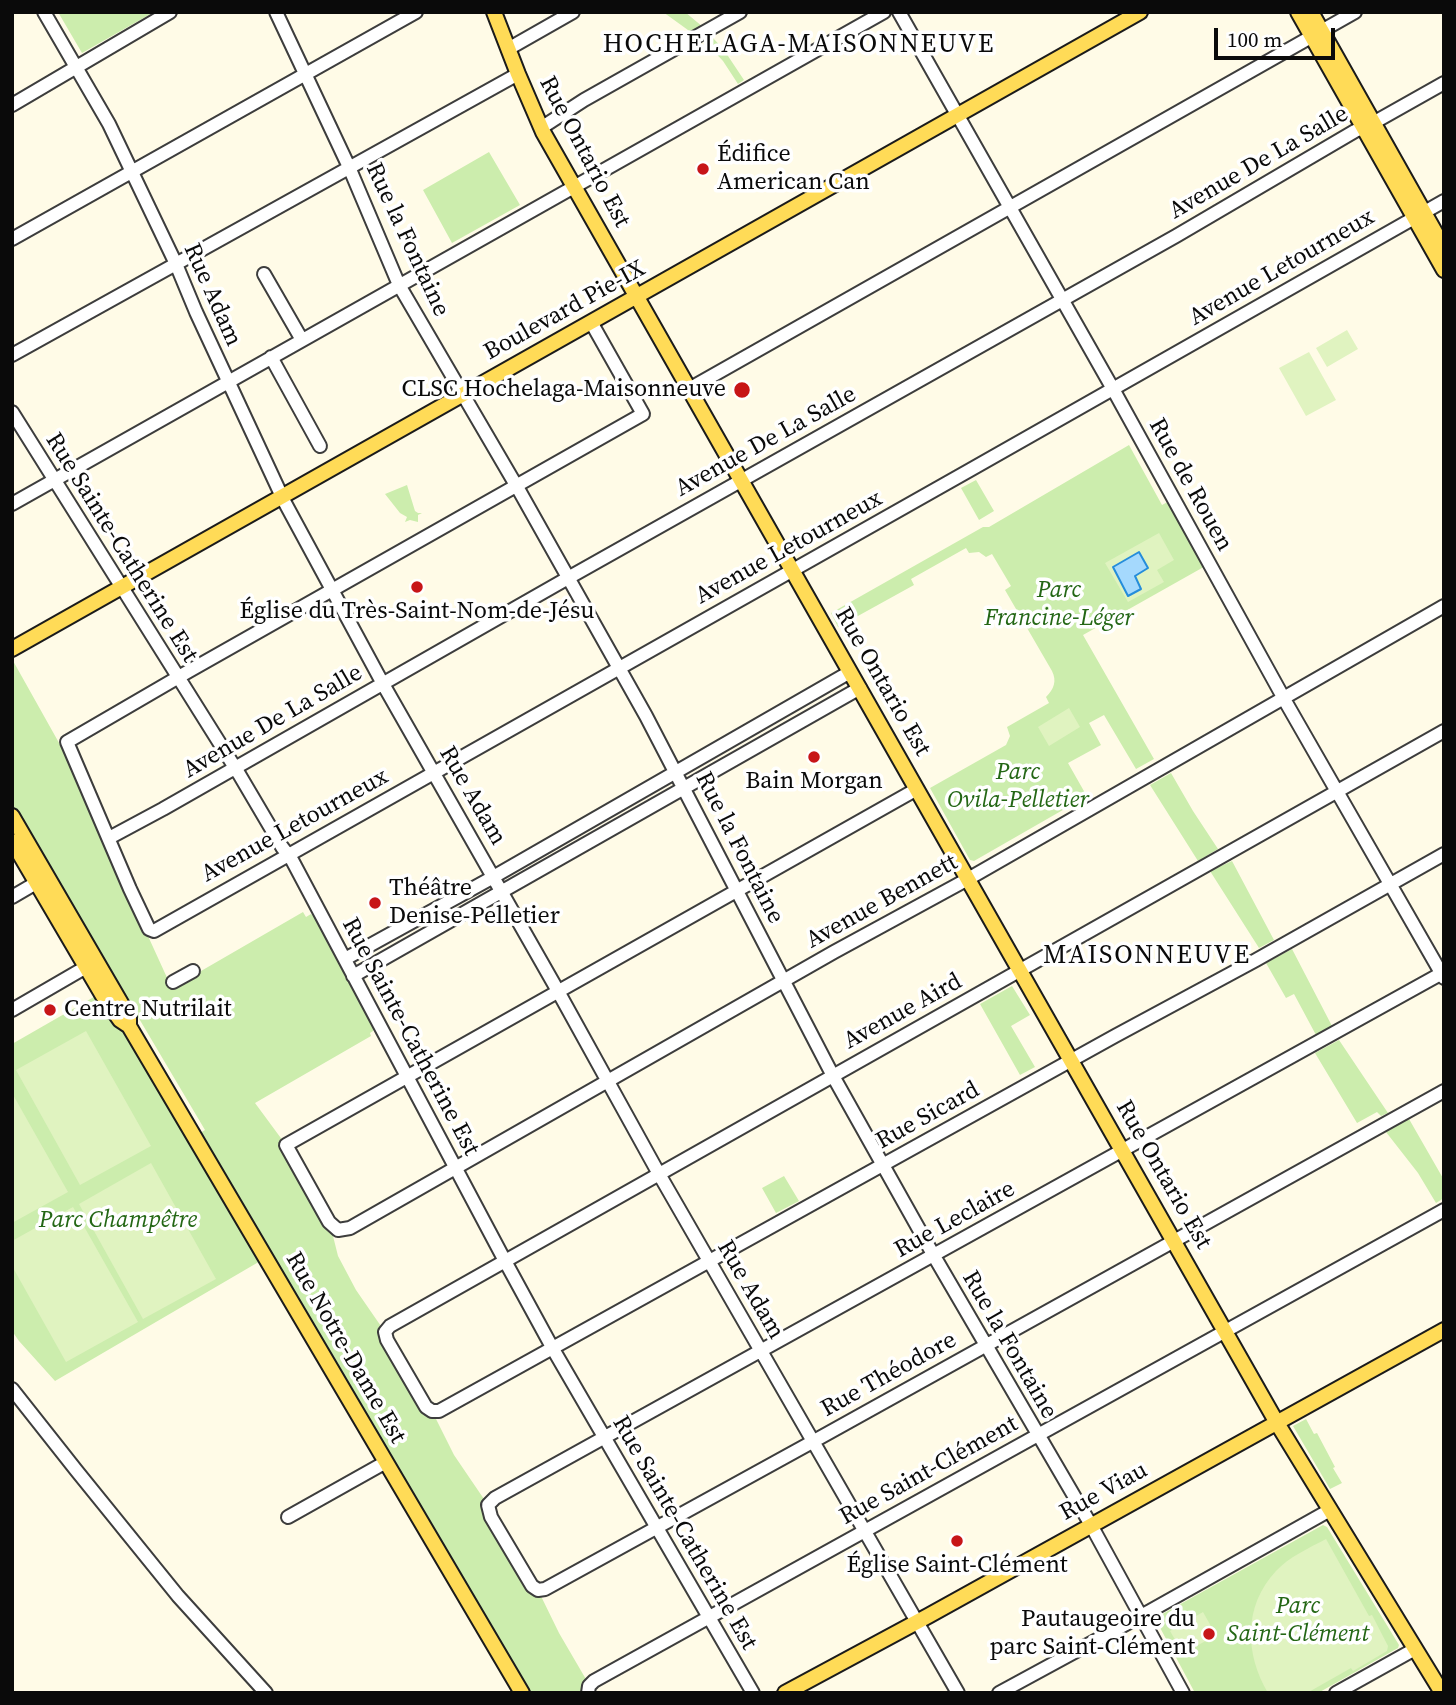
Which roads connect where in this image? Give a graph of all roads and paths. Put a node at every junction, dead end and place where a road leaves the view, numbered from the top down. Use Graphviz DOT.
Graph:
graph roads {
  1 [pos="44,12"];
  2 [pos="170,12"];
  3 [pos="276,12"];
  4 [pos="416,12"];
  5 [pos="494,12"];
  6 [pos="573,12"];
  7 [pos="740,12"];
  8 [pos="884,12"];
  9 [pos="899,12"];
  10 [pos="1125,12"];
  11 [pos="1140,12"];
  12 [pos="1298,12"];
  13 [pos="1311,12"];
  14 [pos="1355,12"];
  15 [pos="1317,34"];
  16 [pos="508,48"];
  17 [pos="76,67"];
  18 [pos="306,74"];
  19 [pos="518,74"];
  20 [pos="1444,83"];
  21 [pos="12,106"];
  22 [pos="955,113"];
  23 [pos="1368,125"];
  24 [pos="541,128"];
  25 [pos="349,167"];
  26 [pos="132,172"];
  27 [pos="574,187"];
  28 [pos="1444,201"];
  29 [pos="1009,207"];
  30 [pos="1419,214"];
  31 [pos="12,239"];
  32 [pos="1444,248"];
  33 [pos="176,264"];
  34 [pos="1444,270"];
  35 [pos="264,274"];
  36 [pos="399,285"];
  37 [pos="635,293"];
  38 [pos="1060,300"];
  39 [pos="591,322"];
  40 [pos="302,340"];
  41 [pos="12,355"];
  42 [pos="271,357"];
  43 [pos="228,381"];
  44 [pos="689,389"];
  45 [pos="1112,389"];
  46 [pos="461,391"];
  47 [pos="12,412"];
  48 [pos="320,446"];
  49 [pos="54,480"];
  50 [pos="742,481"];
  51 [pos="516,485"];
  52 [pos="280,494"];
  53 [pos="12,504"];
  54 [pos="793,570"];
  55 [pos="568,578"];
  56 [pos="120,584"];
  57 [pos="332,590"];
  58 [pos="1444,606"];
  59 [pos="12,641"];
  60 [pos="12,649"];
  61 [pos="619,668"];
  62 [pos="850,672"];
  63 [pos="178,677"];
  64 [pos="383,684"];
  65 [pos="860,688"];
  66 [pos="1284,698"];
  67 [pos="1444,731"];
  68 [pos="235,768"];
  69 [pos="677,772"];
  70 [pos="434,773"];
  71 [pos="684,787"];
  72 [pos="917,789"];
  73 [pos="1337,791"];
  74 [pos="12,816"];
  75 [pos="108,838"];
  76 [pos="12,841"];
  77 [pos="1444,854"];
  78 [pos="287,855"];
  79 [pos="494,877"];
  80 [pos="968,879"];
  81 [pos="36,883"];
  82 [pos="1390,884"];
  83 [pos="737,890"];
  84 [pos="502,891"];
  85 [pos="12,897"];
  86 [pos="345,959"];
  87 [pos="92,964"];
  88 [pos="1020,970"];
  89 [pos="193,971"];
  90 [pos="1443,974"];
  91 [pos="353,976"];
  92 [pos="173,982"];
  93 [pos="784,982"];
  94 [pos="558,991"];
  95 [pos="12,1010"];
  96 [pos="1071,1060"];
  97 [pos="407,1076"];
  98 [pos="833,1076"];
  99 [pos="607,1081"];
  100 [pos="1444,1091"];
  101 [pos="1123,1151"];
  102 [pos="883,1166"];
  103 [pos="455,1168"];
  104 [pos="659,1174"];
  105 [pos="1444,1210"];
  106 [pos="1173,1240"];
  107 [pos="934,1256"];
  108 [pos="505,1261"];
  109 [pos="710,1262"];
  110 [pos="1444,1330"];
  111 [pos="1226,1332"];
  112 [pos="986,1345"];
  113 [pos="553,1349"];
  114 [pos="761,1352"];
  115 [pos="12,1389"];
  116 [pos="432,1411"];
  117 [pos="1277,1423"];
  118 [pos="1037,1435"];
  119 [pos="605,1438"];
  120 [pos="814,1441"];
  121 [pos="386,1462"];
  122 [pos="1330,1510"];
  123 [pos="288,1517"];
  124 [pos="1091,1525"];
  125 [pos="656,1527"];
  126 [pos="866,1531"];
  127 [pos="538,1590"];
  128 [pos="1141,1615"];
  129 [pos="708,1617"];
  130 [pos="917,1621"];
  131 [pos="1415,1649"];
  132 [pos="1442,1692"];
  133 [pos="266,1693"];
  134 [pos="522,1693"];
  135 [pos="588,1693"];
  136 [pos="753,1693"];
  137 [pos="785,1693"];
  138 [pos="958,1693"];
  139 [pos="999,1693"];
  140 [pos="1183,1693"];
  141 [pos="1336,1693"];
  1 -- 17 [label="street, Rue Adam"];
  2 -- 17 [label="street"];
  3 -- 18 [label="street, Rue la Fontaine"];
  4 -- 18 [label="street"];
  5 -- 16 [label="main road, Rue Ontario Est"];
  6 -- 16 [label="street"];
  7 -- 24 [label="street"];
  8 -- 27 [label="street"];
  9 -- 22 [label="street, Rue de Rouen"];
  10 -- 22 [label="main road, Boulevard Pie-IX"];
  11 -- 22 [label="main road, Boulevard Pie-IX"];
  12 -- 15 [label="main road"];
  13 -- 15 [label="main road"];
  14 -- 15 [label="street"];
  15 -- 23 [label="main road"];
  15 -- 29 [label="street"];
  16 -- 19 [label="main road, Rue Ontario Est"];
  17 -- 21 [label="street"];
  17 -- 26 [label="street, Rue Adam"];
  18 -- 25 [label="street, Rue la Fontaine"];
  18 -- 26 [label="street"];
  19 -- 24 [label="main road, Rue Ontario Est"];
  19 -- 25 [label="street"];
  20 -- 23 [label="street, Avenue De La Salle"];
  22 -- 29 [label="street, Rue de Rouen"];
  22 -- 37 [label="main road, Boulevard Pie-IX"];
  23 -- 30 [label="main road"];
  23 -- 38 [label="street, Avenue De La Salle"];
  24 -- 27 [label="main road, Rue Ontario Est"];
  25 -- 33 [label="street"];
  25 -- 36 [label="street, Rue la Fontaine"];
  26 -- 31 [label="street"];
  26 -- 33 [label="street, Rue Adam"];
  27 -- 36 [label="street"];
  27 -- 37 [label="main road, Rue Ontario Est"];
  28 -- 30 [label="street, Avenue Letourneux"];
  29 -- 38 [label="street, Rue de Rouen"];
  29 -- 44 [label="street"];
  30 -- 32 [label="main road"];
  30 -- 34 [label="main road"];
  30 -- 45 [label="street, Avenue Letourneux"];
  33 -- 41 [label="street"];
  33 -- 43 [label="street, Rue Adam"];
  35 -- 40 [label="street"];
  36 -- 40 [label="street"];
  36 -- 46 [label="street, Rue la Fontaine"];
  37 -- 39 [label="main road, Boulevard Pie-IX"];
  37 -- 44 [label="main road, Rue Ontario Est"];
  37 -- 46 [label="main road, Boulevard Pie-IX"];
  38 -- 45 [label="street, Rue de Rouen"];
  38 -- 50 [label="street, Avenue De La Salle"];
  39 -- 46 [label="main road, Boulevard Pie-IX"];
  39 -- 51 [label="street"];
  40 -- 42 [label="street"];
  42 -- 43 [label="street"];
  42 -- 48 [label="street"];
  43 -- 49 [label="street"];
  43 -- 52 [label="street, Rue Adam"];
  44 -- 50 [label="main road, Rue Ontario Est"];
  45 -- 54 [label="street, Avenue Letourneux"];
  45 -- 66 [label="street, Rue de Rouen"];
  46 -- 51 [label="street, Rue la Fontaine"];
  46 -- 52 [label="main road, Boulevard Pie-IX"];
  46 -- 52 [label="main road, Boulevard Pie-IX"];
  47 -- 49 [label="street, Rue Sainte-Catherine Est"];
  49 -- 53 [label="street"];
  49 -- 56 [label="street, Rue Sainte-Catherine Est"];
  50 -- 54 [label="main road, Rue Ontario Est"];
  50 -- 55 [label="street, Avenue De La Salle"];
  51 -- 55 [label="street, Rue la Fontaine"];
  51 -- 57 [label="street"];
  52 -- 56 [label="main road, Boulevard Pie-IX"];
  52 -- 56 [label="main road, Boulevard Pie-IX"];
  52 -- 57 [label="street, Rue Adam"];
  54 -- 61 [label="street, Avenue Letourneux"];
  54 -- 62 [label="main road, Rue Ontario Est"];
  55 -- 61 [label="street, Rue la Fontaine"];
  55 -- 64 [label="street, Avenue De La Salle"];
  56 -- 59 [label="main road, Boulevard Pie-IX"];
  56 -- 60 [label="main road, Boulevard Pie-IX"];
  56 -- 63 [label="street, Rue Sainte-Catherine Est"];
  57 -- 63 [label="street"];
  57 -- 64 [label="street, Rue Adam"];
  58 -- 66 [label="street, Avenue Bennett"];
  61 -- 69 [label="street, Rue la Fontaine"];
  61 -- 70 [label="street, Avenue Letourneux"];
  62 -- 65 [label="main road, Rue Ontario Est"];
  62 -- 69 [label="street"];
  63 -- 68 [label="street, Rue Sainte-Catherine Est"];
  63 -- 75 [label="street"];
  64 -- 68 [label="street, Avenue De La Salle"];
  64 -- 70 [label="street, Rue Adam"];
  65 -- 71 [label="street"];
  65 -- 72 [label="main road, Rue Ontario Est"];
  66 -- 73 [label="street, Rue de Rouen"];
  66 -- 80 [label="street, Avenue Bennett"];
  67 -- 73 [label="street, Avenue Aird"];
  68 -- 75 [label="street, Avenue De La Salle"];
  68 -- 78 [label="street, Rue Sainte-Catherine Est"];
  69 -- 71 [label="street, Rue la Fontaine"];
  69 -- 79 [label="street"];
  70 -- 78 [label="street, Avenue Letourneux"];
  70 -- 79 [label="street, Rue Adam"];
  71 -- 83 [label="street, Rue la Fontaine"];
  71 -- 84 [label="street"];
  72 -- 80 [label="main road, Rue Ontario Est"];
  72 -- 83 [label="street"];
  73 -- 82 [label="street, Rue de Rouen"];
  73 -- 88 [label="street, Avenue Aird"];
  74 -- 87 [label="main road, Rue Notre-Dame Est"];
  75 -- 78 [label="street, Avenue Letourneux"];
  76 -- 81 [label="main road, Rue Notre-Dame Est"];
  77 -- 82 [label="street, Rue Sicard"];
  78 -- 86 [label="street, Rue Sainte-Catherine Est"];
  79 -- 84 [label="street, Rue Adam"];
  79 -- 86 [label="street"];
  80 -- 88 [label="main road, Rue Ontario Est"];
  80 -- 93 [label="street, Avenue Bennett"];
  81 -- 85 [label="street"];
  81 -- 87 [label="main road, Rue Notre-Dame Est"];
  82 -- 90 [label="street, Rue de Rouen"];
  82 -- 96 [label="street, Rue Sicard"];
  83 -- 93 [label="street, Rue la Fontaine"];
  83 -- 94 [label="street"];
  84 -- 91 [label="street"];
  84 -- 94 [label="street, Rue Adam"];
  86 -- 91 [label="street, Rue Sainte-Catherine Est"];
  87 -- 95 [label="street"];
  87 -- 121 [label="main road, Rue Notre-Dame Est"];
  88 -- 96 [label="main road, Rue Ontario Est"];
  88 -- 98 [label="street, Avenue Aird"];
  89 -- 92 [label="street"];
  90 -- 101 [label="street, Rue Leclaire"];
  91 -- 97 [label="street, Rue Sainte-Catherine Est"];
  93 -- 98 [label="street, Rue la Fontaine"];
  93 -- 99 [label="street, Avenue Bennett"];
  94 -- 97 [label="street"];
  94 -- 99 [label="street, Rue Adam"];
  96 -- 101 [label="main road, Rue Ontario Est"];
  96 -- 102 [label="street, Rue Sicard"];
  97 -- 103 [label="street, Rue Sainte-Catherine Est"];
  97 -- 103 [label="street, Avenue Bennett"];
  98 -- 102 [label="street, Rue la Fontaine"];
  98 -- 104 [label="street, Avenue Aird"];
  99 -- 103 [label="street, Avenue Bennett"];
  99 -- 104 [label="street, Rue Adam"];
  100 -- 106 [label="street, Rue Théodore"];
  101 -- 106 [label="main road, Rue Ontario Est"];
  101 -- 107 [label="street, Rue Leclaire"];
  102 -- 107 [label="street, Rue la Fontaine"];
  102 -- 109 [label="street, Rue Sicard"];
  103 -- 108 [label="street, Rue Sainte-Catherine Est"];
  104 -- 108 [label="street, Avenue Aird"];
  104 -- 109 [label="street, Rue Adam"];
  105 -- 111 [label="street, Rue Saint-Clément"];
  106 -- 111 [label="main road, Rue Ontario Est"];
  106 -- 112 [label="street, Rue Théodore"];
  107 -- 112 [label="street, Rue la Fontaine"];
  107 -- 114 [label="street, Rue Leclaire"];
  108 -- 113 [label="street, Rue Sainte-Catherine Est"];
  108 -- 116 [label="street, Avenue Aird"];
  109 -- 113 [label="street, Rue Sicard"];
  109 -- 114 [label="street, Rue Adam"];
  110 -- 117 [label="main road, Rue Viau"];
  111 -- 117 [label="main road, Rue Ontario Est"];
  111 -- 118 [label="street, Rue Saint-Clément"];
  112 -- 118 [label="street, Rue la Fontaine"];
  112 -- 120 [label="street, Rue Théodore"];
  113 -- 116 [label="street, Rue Sicard"];
  113 -- 119 [label="street, Rue Sainte-Catherine Est"];
  114 -- 119 [label="street, Rue Leclaire"];
  114 -- 120 [label="street, Rue Adam"];
  115 -- 133 [label="street"];
  117 -- 122 [label="main road, Rue Ontario Est"];
  117 -- 124 [label="main road, Rue Viau"];
  118 -- 124 [label="street, Rue la Fontaine"];
  118 -- 126 [label="street, Rue Saint-Clément"];
  119 -- 125 [label="street, Rue Sainte-Catherine Est"];
  119 -- 127 [label="street, Rue Leclaire"];
  120 -- 125 [label="street, Rue Théodore"];
  120 -- 126 [label="street, Rue Adam"];
  121 -- 123 [label="street"];
  121 -- 134 [label="main road, Rue Notre-Dame Est"];
  122 -- 128 [label="street"];
  122 -- 131 [label="main road, Rue Ontario Est"];
  124 -- 128 [label="street, Rue la Fontaine"];
  124 -- 130 [label="main road, Rue Viau"];
  125 -- 127 [label="street, Rue Théodore"];
  125 -- 129 [label="street, Rue Sainte-Catherine Est"];
  126 -- 129 [label="street, Rue Saint-Clément"];
  126 -- 130 [label="street, Rue Adam"];
  128 -- 139 [label="street"];
  128 -- 140 [label="street, Rue la Fontaine"];
  129 -- 135 [label="street, Rue Saint-Clément"];
  129 -- 136 [label="street, Rue Sainte-Catherine Est"];
  130 -- 137 [label="main road, Rue Viau"];
  130 -- 138 [label="street, Rue Adam"];
  131 -- 132 [label="main road, Rue Ontario Est"];
  131 -- 141 [label="street"];
}
